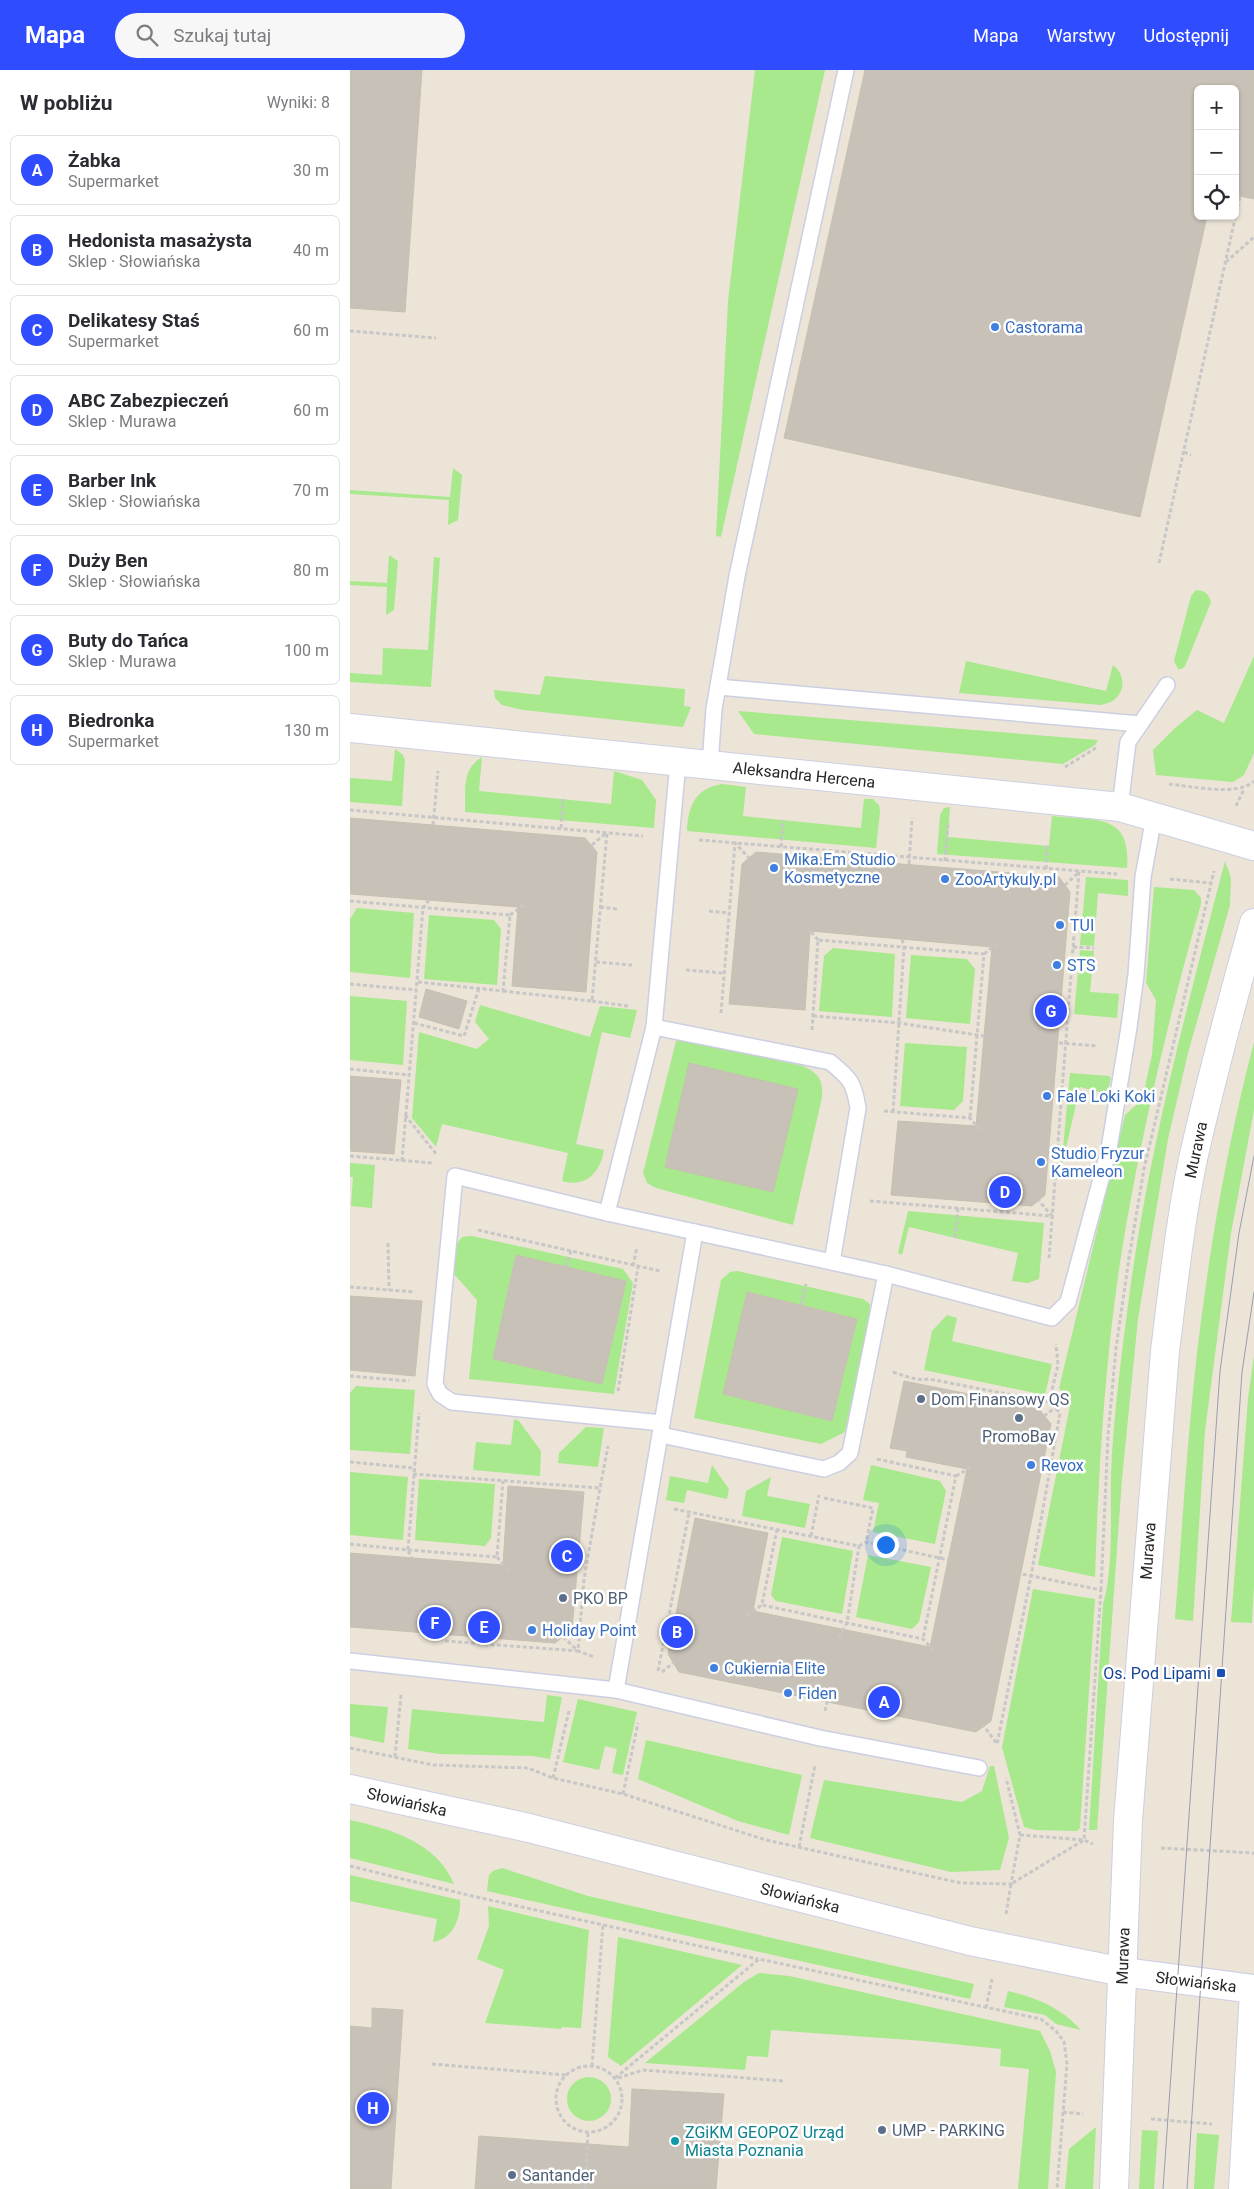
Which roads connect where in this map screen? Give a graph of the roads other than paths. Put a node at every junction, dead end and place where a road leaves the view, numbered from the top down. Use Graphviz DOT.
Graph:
graph roads {
  1 [pos="846,70"];
  2 [pos="1166,685"];
  3 [pos="718,687"];
  4 [pos="1140,724"];
  5 [pos="350,728"];
  6 [pos="678,762"];
  7 [pos="710,765"];
  8 [pos="1120,807"];
  9 [pos="1154,817"];
  10 [pos="1254,846"];
  11 [pos="1254,924"];
  12 [pos="654,1027"];
  13 [pos="607,1213"];
  14 [pos="695,1232"];
  15 [pos="832,1262"];
  16 [pos="886,1274"];
  17 [pos="661,1429"];
  18 [pos="350,1661"];
  19 [pos="616,1690"];
  20 [pos="979,1768"];
  21 [pos="350,1789"];
  22 [pos="1122,1972"];
  23 [pos="1254,1990"];
  24 [pos="1114,2189"];
  25 [pos="1243,2189"];
  1 -- 3 [label="lane"];
  2 -- 4 [label="lane"];
  3 -- 4 [label="lane"];
  3 -- 7 [label="lane"];
  4 -- 8 [label="lane"];
  5 -- 6 [label="street, Aleksandra Hercena"];
  6 -- 7 [label="street, Aleksandra Hercena"];
  6 -- 12 [label="lane"];
  7 -- 8 [label="street, Aleksandra Hercena"];
  8 -- 9 [label="street, Aleksandra Hercena"];
  9 -- 10 [label="street, Aleksandra Hercena"];
  9 -- 16 [label="lane"];
  11 -- 22 [label="street, Murawa"];
  12 -- 13 [label="lane"];
  12 -- 15 [label="lane"];
  13 -- 14 [label="lane"];
  13 -- 17 [label="lane"];
  14 -- 15 [label="lane"];
  14 -- 17 [label="lane"];
  15 -- 16 [label="lane"];
  16 -- 17 [label="lane"];
  17 -- 19 [label="lane"];
  18 -- 19 [label="lane"];
  19 -- 20 [label="lane"];
  21 -- 22 [label="street, Słowiańska"];
  22 -- 23 [label="street, Słowiańska"];
  22 -- 24 [label="street, Murawa"];
  23 -- 25 [label="street"];
}
